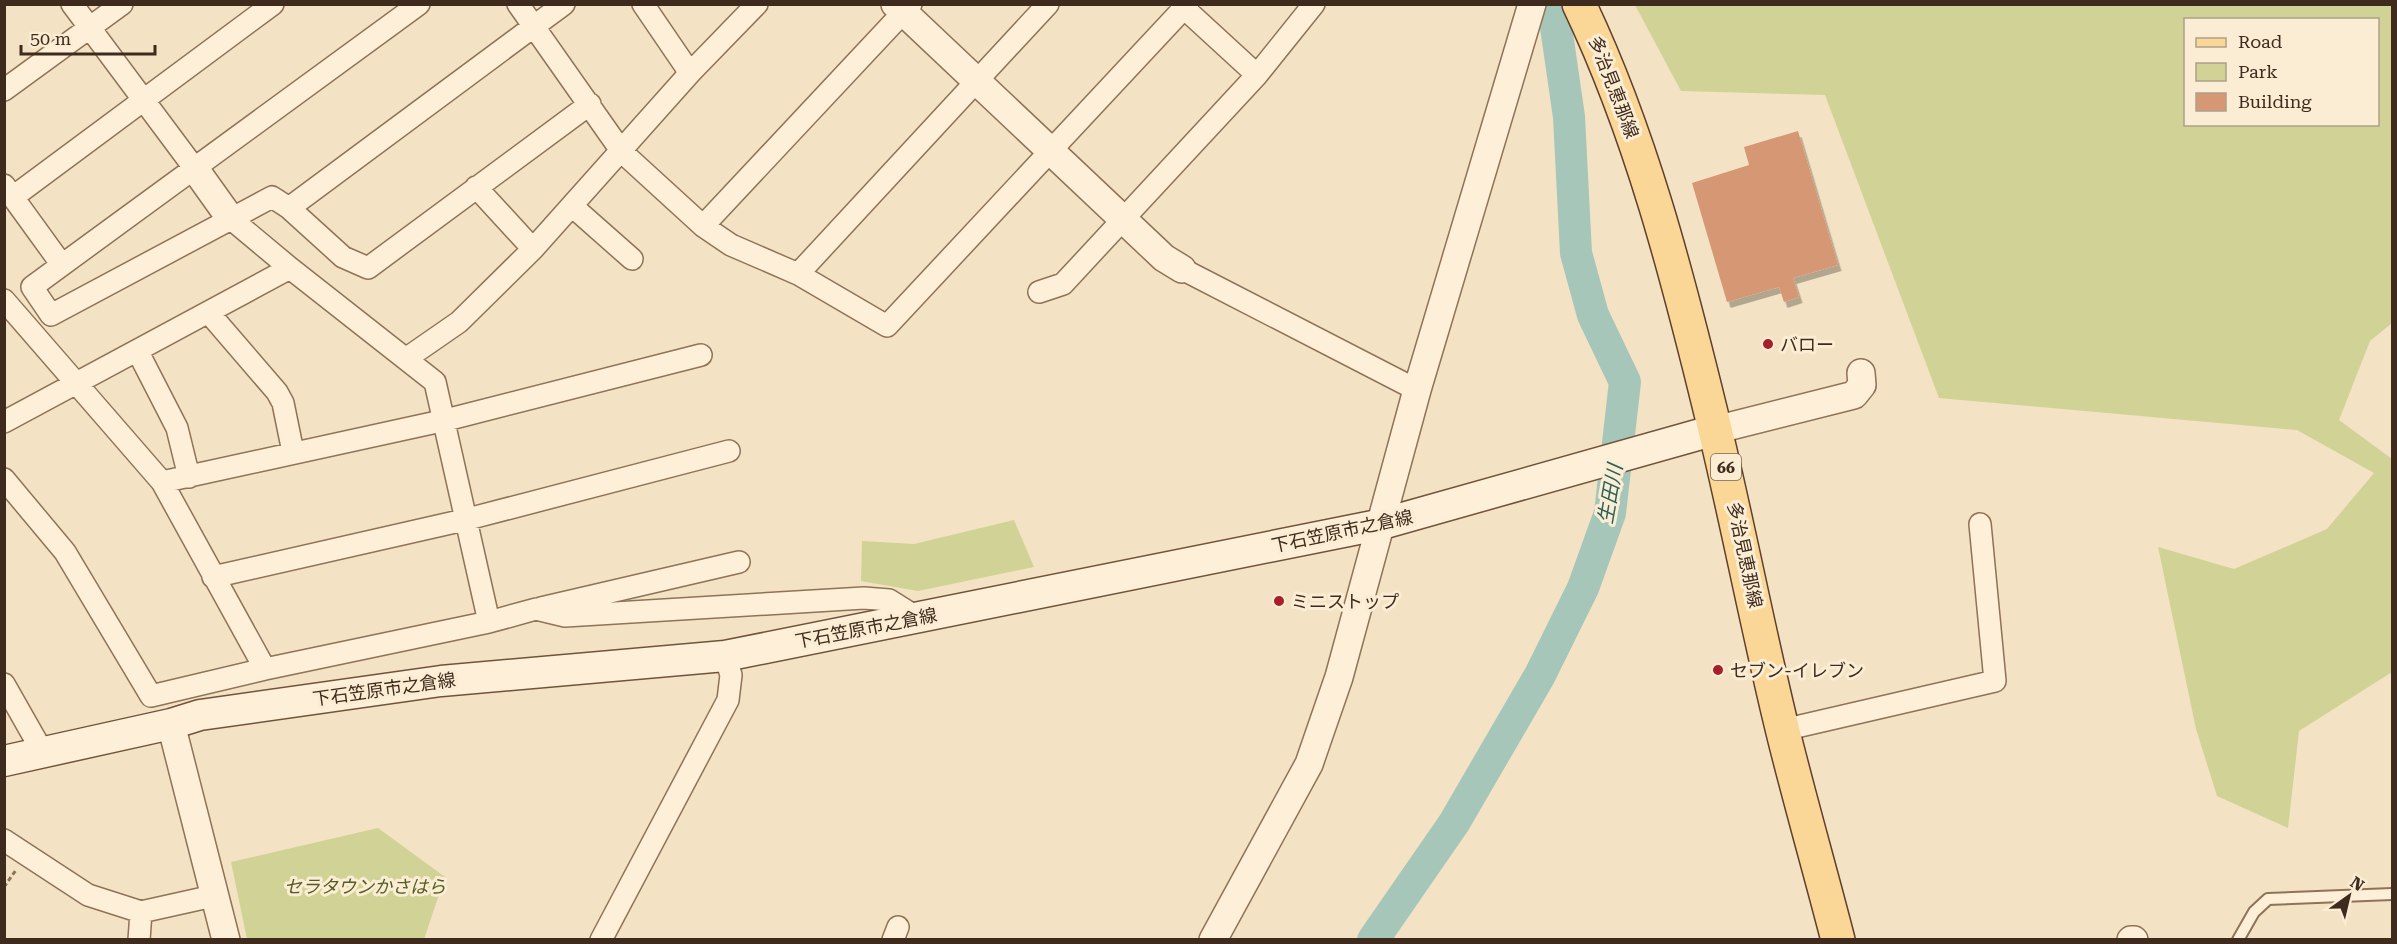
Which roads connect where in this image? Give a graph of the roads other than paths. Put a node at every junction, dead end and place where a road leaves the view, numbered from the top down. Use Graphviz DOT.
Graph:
graph roads {
  1 [pos="72,4"];
  2 [pos="122,4"];
  3 [pos="273,4"];
  4 [pos="419,4"];
  5 [pos="518,4"];
  6 [pos="564,4"];
  7 [pos="643,4"];
  8 [pos="757,4"];
  9 [pos="1048,4"];
  10 [pos="1314,4"];
  11 [pos="1579,4"];
  12 [pos="1184,6"];
  13 [pos="903,7"];
  14 [pos="1528,17"];
  15 [pos="533,27"];
  16 [pos="89,28"];
  17 [pos="690,74"];
  18 [pos="1257,75"];
  19 [pos="977,81"];
  20 [pos="4,90"];
  21 [pos="144,101"];
  22 [pos="590,104"];
  23 [pos="1049,151"];
  24 [pos="622,152"];
  25 [pos="195,169"];
  26 [pos="476,187"];
  27 [pos="9,191"];
  28 [pos="572,206"];
  29 [pos="289,208"];
  30 [pos="230,218"];
  31 [pos="1123,219"];
  32 [pos="703,226"];
  33 [pos="533,249"];
  34 [pos="632,259"];
  35 [pos="62,265"];
  36 [pos="290,268"];
  37 [pos="1182,269"];
  38 [pos="798,274"];
  39 [pos="1039,291"];
  40 [pos="4,300"];
  41 [pos="209,313"];
  42 [pos="138,352"];
  43 [pos="701,355"];
  44 [pos="407,358"];
  45 [pos="1861,373"];
  46 [pos="77,384"];
  47 [pos="1417,390"];
  48 [pos="446,420"];
  49 [pos="4,422"];
  50 [pos="1715,430"];
  51 [pos="729,450"];
  52 [pos="293,452"];
  53 [pos="189,477"];
  54 [pos="4,479"];
  55 [pos="162,482"];
  56 [pos="464,520"];
  57 [pos="1980,524"];
  58 [pos="1378,525"];
  59 [pos="739,562"];
  60 [pos="213,577"];
  61 [pos="536,609"];
  62 [pos="916,617"];
  63 [pos="489,622"];
  64 [pos="724,656"];
  65 [pos="265,669"];
  66 [pos="4,684"];
  67 [pos="171,724"];
  68 [pos="1783,730"];
  69 [pos="42,751"];
  70 [pos="4,761"];
  71 [pos="4,840"];
  72 [pos="2392,894"];
  73 [pos="213,896"];
  74 [pos="141,912"];
  75 [pos="607,937"];
  76 [pos="139,939"];
  77 [pos="226,939"];
  78 [pos="1213,939"];
  79 [pos="1838,939"];
  80 [pos="2238,939"];
  1 -- 16 [label="street"];
  2 -- 16 [label="street"];
  3 -- 21 [label="street"];
  4 -- 25 [label="street"];
  5 -- 15 [label="street"];
  6 -- 15 [label="street"];
  7 -- 17 [label="street"];
  8 -- 17 [label="street"];
  9 -- 19 [label="street"];
  10 -- 18 [label="street"];
  11 -- 50 [label="main road, 多治見恵那線 / 66"];
  12 -- 18 [label="street"];
  12 -- 23 [label="street"];
  13 -- 19 [label="street"];
  13 -- 32 [label="street"];
  14 -- 47 [label="street"];
  15 -- 22 [label="street"];
  15 -- 29 [label="street"];
  16 -- 20 [label="street"];
  16 -- 21 [label="street"];
  17 -- 24 [label="street"];
  18 -- 31 [label="street"];
  19 -- 23 [label="street"];
  19 -- 38 [label="street"];
  21 -- 25 [label="street"];
  21 -- 27 [label="street"];
  22 -- 24 [label="street"];
  22 -- 26 [label="street"];
  23 -- 31 [label="street"];
  23 -- 38 [label="street"];
  24 -- 28 [label="street"];
  24 -- 32 [label="street"];
  25 -- 30 [label="street"];
  25 -- 35 [label="street"];
  26 -- 29 [label="street"];
  26 -- 33 [label="street"];
  27 -- 35 [label="street"];
  28 -- 33 [label="street"];
  28 -- 34 [label="street"];
  29 -- 30 [label="street"];
  30 -- 35 [label="street"];
  30 -- 36 [label="street"];
  31 -- 37 [label="street"];
  31 -- 39 [label="street"];
  32 -- 38 [label="street"];
  33 -- 44 [label="street"];
  36 -- 41 [label="street"];
  36 -- 44 [label="street"];
  37 -- 47 [label="street"];
  40 -- 46 [label="street"];
  41 -- 42 [label="street"];
  41 -- 52 [label="street"];
  42 -- 46 [label="street"];
  42 -- 53 [label="street"];
  43 -- 48 [label="street"];
  44 -- 48 [label="street"];
  45 -- 50 [label="street"];
  46 -- 49 [label="street"];
  46 -- 55 [label="street"];
  47 -- 58 [label="street"];
  48 -- 52 [label="street"];
  48 -- 56 [label="street"];
  50 -- 58 [label="main road, 下石笠原市之倉線"];
  50 -- 68 [label="main road, 多治見恵那線 / 66"];
  51 -- 56 [label="street"];
  52 -- 53 [label="street"];
  53 -- 55 [label="street"];
  54 -- 65 [label="street"];
  55 -- 60 [label="street"];
  56 -- 60 [label="street"];
  56 -- 63 [label="street"];
  57 -- 68 [label="street"];
  58 -- 62 [label="main road, 下石笠原市之倉線"];
  58 -- 78 [label="street"];
  59 -- 61 [label="street"];
  60 -- 65 [label="street"];
  61 -- 62 [label="street"];
  61 -- 63 [label="street"];
  62 -- 64 [label="main road, 下石笠原市之倉線"];
  63 -- 65 [label="street"];
  64 -- 67 [label="main road, 下石笠原市之倉線"];
  64 -- 75 [label="street"];
  66 -- 69 [label="street"];
  67 -- 69 [label="main road, 下石笠原市之倉線"];
  67 -- 73 [label="street"];
  68 -- 79 [label="main road, 多治見恵那線 / 66"];
  69 -- 70 [label="main road, 下石笠原市之倉線"];
  71 -- 74 [label="street"];
  72 -- 80 [label="lane"];
  73 -- 74 [label="street"];
  73 -- 77 [label="street"];
  74 -- 76 [label="street"];
}
